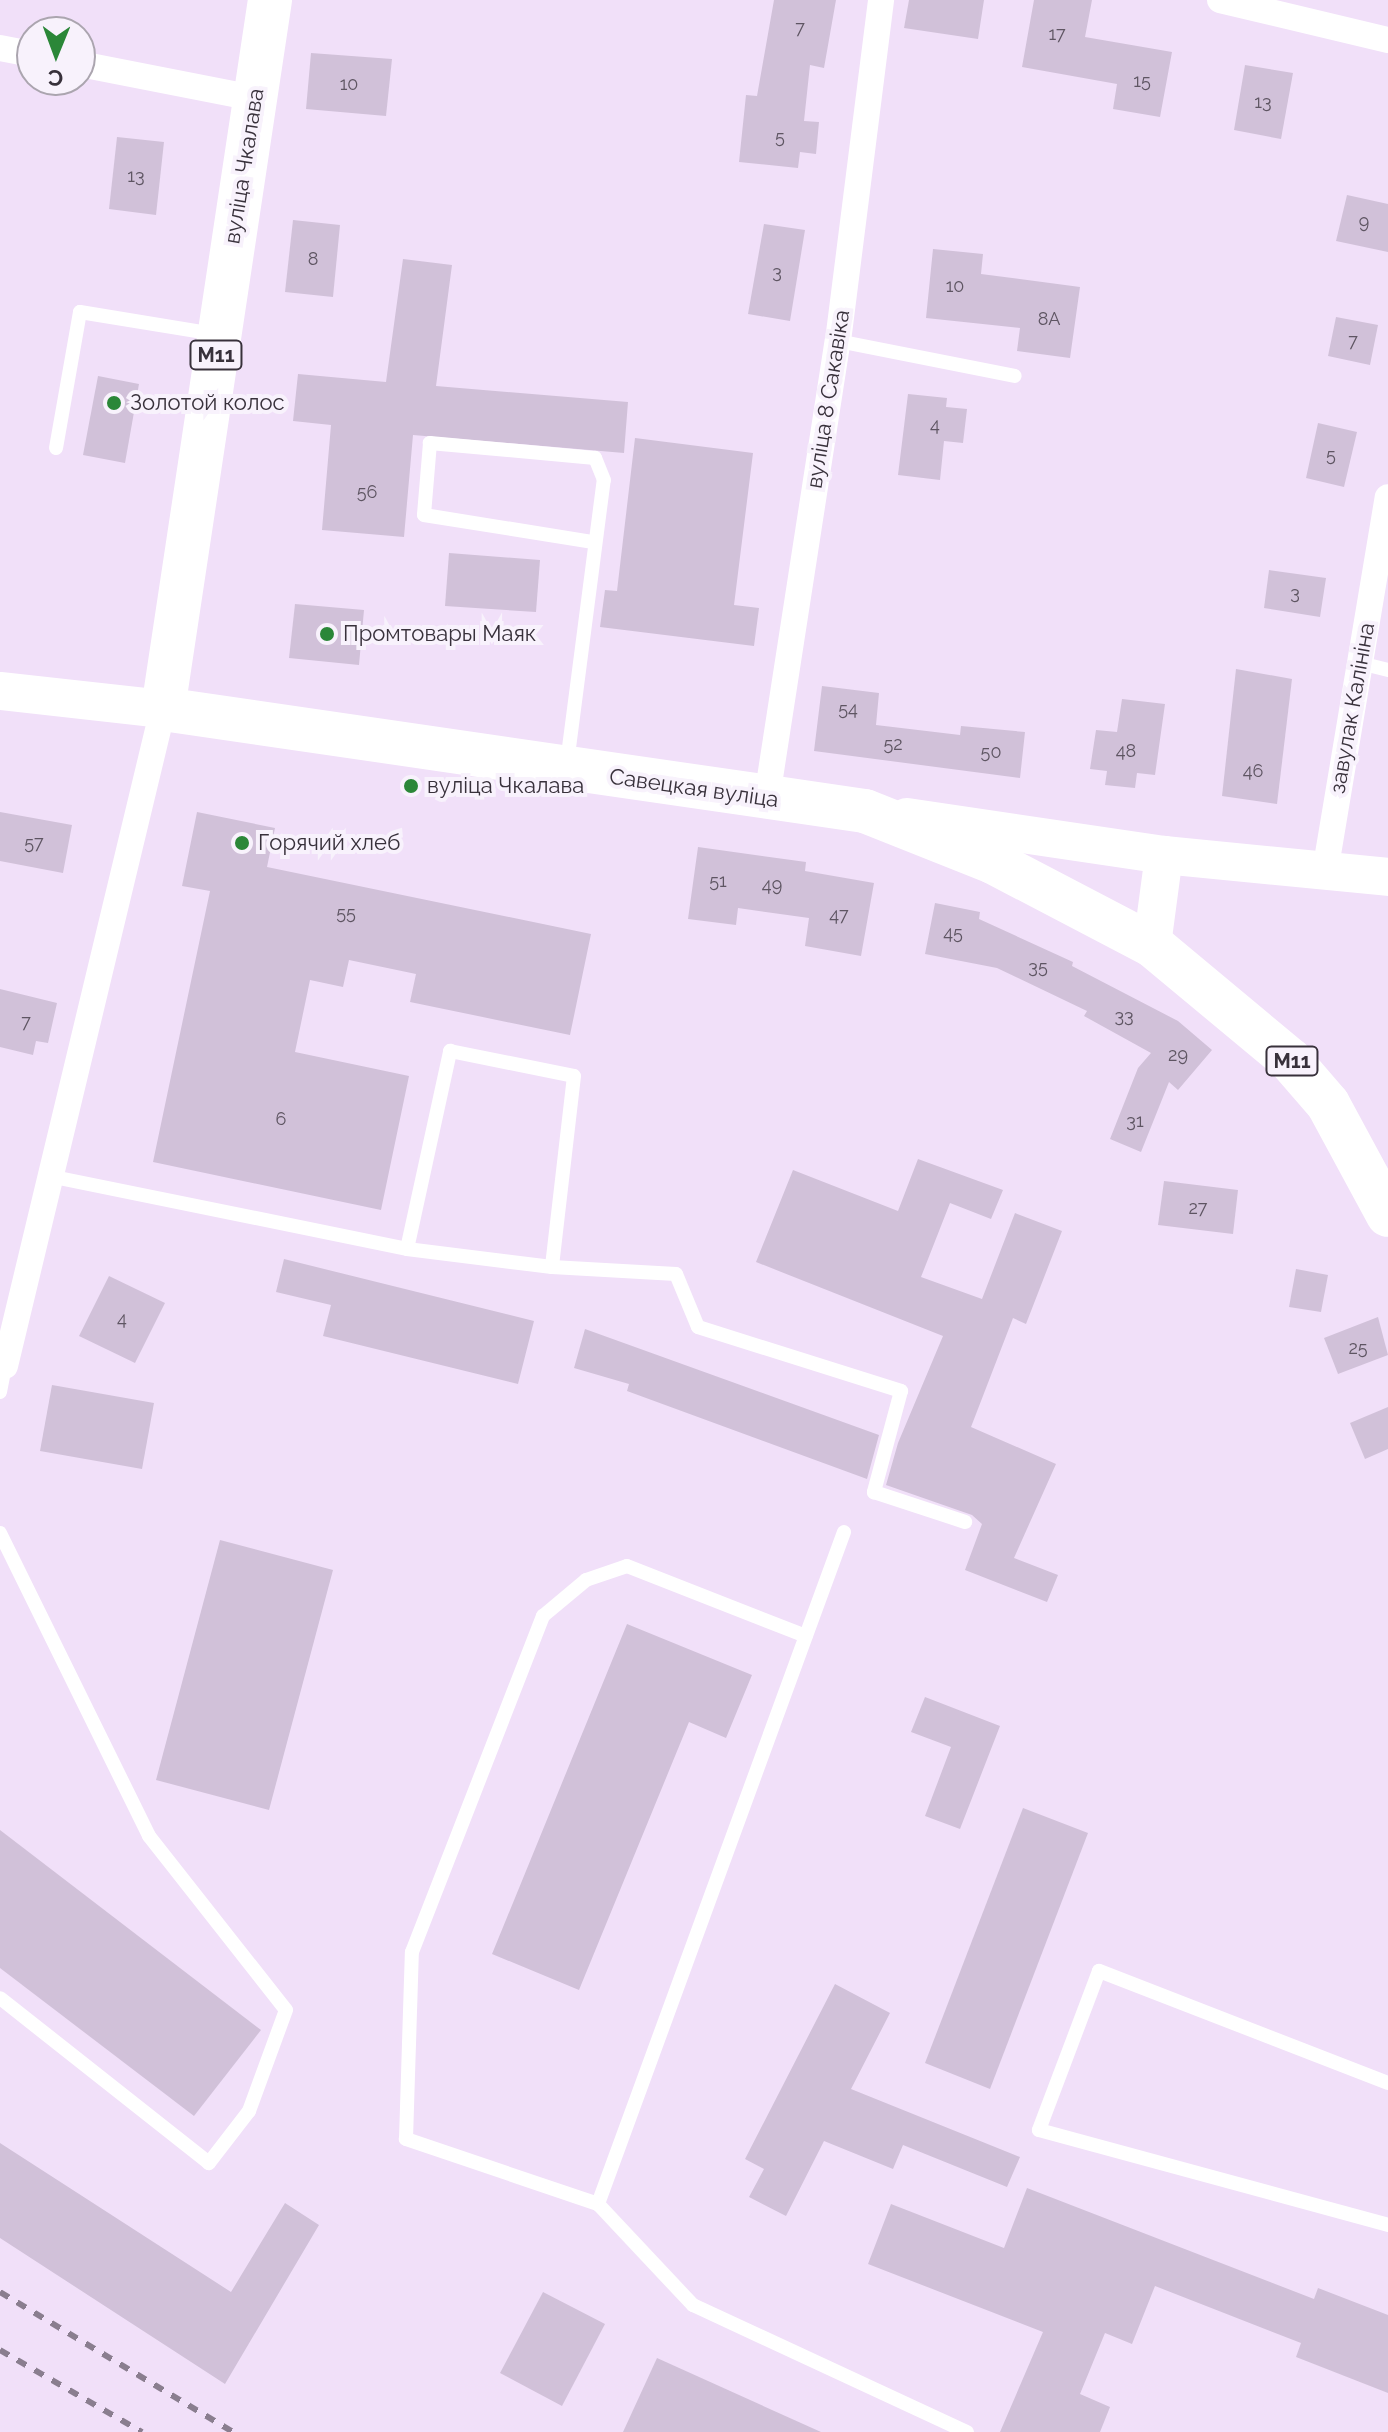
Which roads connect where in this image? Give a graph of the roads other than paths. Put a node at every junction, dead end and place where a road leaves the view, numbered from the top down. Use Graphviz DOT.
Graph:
graph roads {
  1 [pos="270,0"];
  2 [pos="881,0"];
  3 [pos="1220,0"];
  4 [pos="1388,40"];
  5 [pos="96,67"];
  6 [pos="254,98"];
  7 [pos="219,335"];
  8 [pos="838,341"];
  9 [pos="1015,376"];
  10 [pos="56,448"];
  11 [pos="1388,497"];
  12 [pos="592,542"];
  13 [pos="1360,663"];
  14 [pos="1388,670"];
  15 [pos="0,691"];
  16 [pos="163,709"];
  17 [pos="566,771"];
  18 [pos="767,797"];
  19 [pos="865,811"];
  20 [pos="1164,855"];
  21 [pos="1325,872"];
  22 [pos="1388,877"];
  23 [pos="1152,945"];
  24 [pos="49,1176"];
  25 [pos="1388,1215"];
  26 [pos="407,1249"];
  27 [pos="552,1267"];
  28 [pos="3,1379"];
  29 [pos="965,1522"];
  30 [pos="844,1532"];
  31 [pos="0,1533"];
  32 [pos="806,1636"];
  33 [pos="0,1998"];
  34 [pos="1388,2083"];
  35 [pos="598,2204"];
  36 [pos="1388,2225"];
  37 [pos="967,2432"];
  1 -- 6 [label="highway, вуліца Чкалава / М11"];
  2 -- 8 [label="street, вуліца 8 Сакавіка"];
  3 -- 4 [label="street"];
  5 -- 6 [label="street"];
  6 -- 7 [label="highway, вуліца Чкалава / М11"];
  7 -- 10 [label="lane"];
  7 -- 16 [label="highway, вуліца Чкалава / М11"];
  8 -- 9 [label="lane"];
  8 -- 18 [label="street, вуліца 8 Сакавіка"];
  11 -- 13 [label="street, завулак Калініна"];
  12 -- 12 [label="lane"];
  12 -- 17 [label="lane"];
  13 -- 14 [label="lane"];
  13 -- 21 [label="street, завулак Калініна"];
  15 -- 16 [label="main road, Савецкая вуліца"];
  16 -- 17 [label="highway, Савецкая вуліца / М11"];
  16 -- 24 [label="street, вуліца Чкалава"];
  17 -- 18 [label="highway, Савецкая вуліца / М11"];
  18 -- 19 [label="highway, Савецкая вуліца / М11"];
  19 -- 20 [label="main road, Савецкая вуліца"];
  19 -- 23 [label="highway, М11"];
  20 -- 21 [label="main road, Савецкая вуліца"];
  20 -- 23 [label="main road"];
  21 -- 22 [label="main road, Савецкая вуліца"];
  23 -- 25 [label="highway, М11"];
  24 -- 26 [label="lane"];
  24 -- 28 [label="street, вуліца Чкалава"];
  26 -- 27 [label="lane"];
  26 -- 27 [label="lane"];
  27 -- 29 [label="lane"];
  30 -- 32 [label="lane"];
  31 -- 33 [label="lane"];
  32 -- 35 [label="lane"];
  32 -- 35 [label="lane"];
  34 -- 36 [label="lane"];
  35 -- 37 [label="lane"];
}
